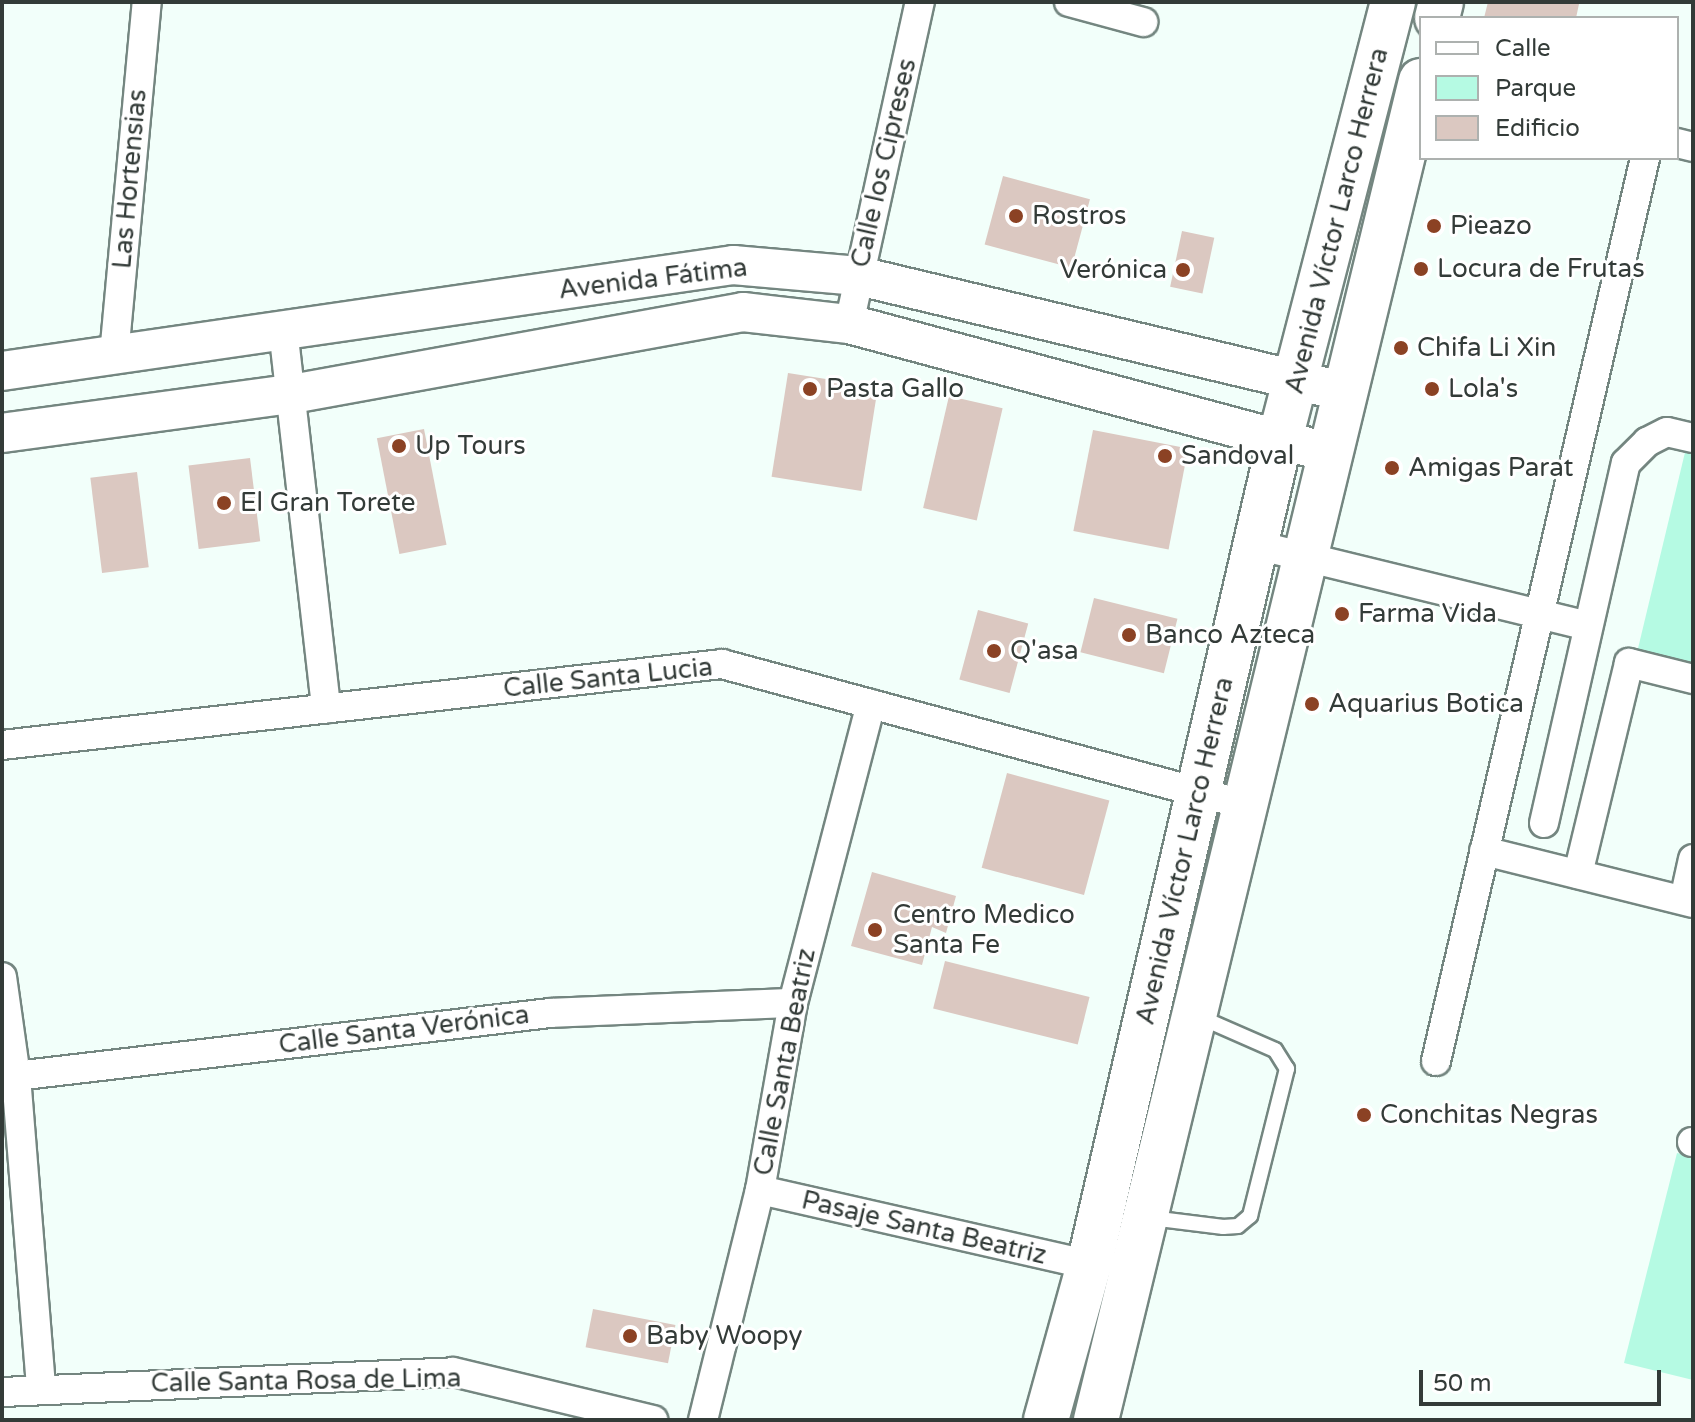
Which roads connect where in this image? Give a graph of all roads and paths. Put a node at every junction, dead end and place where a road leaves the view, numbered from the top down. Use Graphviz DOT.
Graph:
graph roads {
  1 [pos="147,2"];
  2 [pos="1069,2"];
  3 [pos="1393,2"];
  4 [pos="913,3"];
  5 [pos="1143,22"];
  6 [pos="1377,67"];
  7 [pos="1419,79"];
  8 [pos="1419,88"];
  9 [pos="1645,160"];
  10 [pos="859,276"];
  11 [pos="849,324"];
  12 [pos="283,329"];
  13 [pos="114,355"];
  14 [pos="2,371"];
  15 [pos="1297,379"];
  16 [pos="1343,391"];
  17 [pos="292,394"];
  18 [pos="2,433"];
  19 [pos="1693,438"];
  20 [pos="1280,439"];
  21 [pos="1329,453"];
  22 [pos="1256,545"];
  23 [pos="1307,559"];
  24 [pos="1539,613"];
  25 [pos="1585,625"];
  26 [pos="1693,679"];
  27 [pos="871,704"];
  28 [pos="326,709"];
  29 [pos="2,745"];
  30 [pos="1200,794"];
  31 [pos="1246,805"];
  32 [pos="1544,823"];
  33 [pos="1484,851"];
  34 [pos="1693,859"];
  35 [pos="1578,874"];
  36 [pos="1688,901"];
  37 [pos="2,977"];
  38 [pos="793,1003"];
  39 [pos="1173,1006"];
  40 [pos="1436,1061"];
  41 [pos="16,1076"];
  42 [pos="760,1190"];
  43 [pos="1124,1213"];
  44 [pos="1089,1265"];
  45 [pos="41,1388"];
  46 [pos="2,1392"];
  47 [pos="653,1420"];
  48 [pos="703,1420"];
  49 [pos="1046,1420"];
  50 [pos="1096,1420"];
  1 -- 13 [label="street, Las Hortensias"];
  2 -- 5 [label="street"];
  3 -- 6 [label="main road, Avenida Víctor Larco Herrera"];
  4 -- 10 [label="street, Calle los Cipreses"];
  6 -- 7 [label="street"];
  6 -- 15 [label="main road, Avenida Víctor Larco Herrera"];
  8 -- 16 [label="main road, Avenida Víctor Larco Herrera"];
  9 -- 24 [label="street"];
  10 -- 11 [label="street, Calle los Cipreses"];
  10 -- 12 [label="main road, Avenida Fátima"];
  10 -- 15 [label="main road, Avenida Fátima"];
  11 -- 17 [label="main road, Avenida Fátima"];
  11 -- 20 [label="main road, Avenida Fátima"];
  12 -- 13 [label="main road, Avenida Fátima"];
  12 -- 17 [label="street"];
  13 -- 14 [label="main road, Avenida Fátima"];
  15 -- 16 [label="main road, Avenida Fátima"];
  15 -- 20 [label="main road, Avenida Víctor Larco Herrera"];
  16 -- 21 [label="main road, Avenida Víctor Larco Herrera"];
  17 -- 18 [label="main road, Avenida Fátima"];
  17 -- 28 [label="street"];
  19 -- 25 [label="street"];
  20 -- 21 [label="main road, Avenida Fátima"];
  20 -- 22 [label="main road, Avenida Víctor Larco Herrera"];
  21 -- 23 [label="main road, Avenida Víctor Larco Herrera"];
  22 -- 23 [label="street"];
  22 -- 30 [label="main road, Avenida Víctor Larco Herrera"];
  23 -- 24 [label="street"];
  23 -- 31 [label="main road, Avenida Víctor Larco Herrera"];
  24 -- 25 [label="street"];
  24 -- 33 [label="street"];
  25 -- 32 [label="street"];
  26 -- 35 [label="street"];
  27 -- 28 [label="street, Calle Santa Lucia"];
  27 -- 30 [label="street, Calle Santa Lucia"];
  27 -- 38 [label="street, Calle Santa Beatriz"];
  28 -- 29 [label="street, Calle Santa Lucia"];
  30 -- 31 [label="street, Calle Santa Lucia"];
  30 -- 39 [label="main road, Avenida Víctor Larco Herrera"];
  31 -- 39 [label="main road, Avenida Víctor Larco Herrera"];
  33 -- 35 [label="street"];
  33 -- 40 [label="street"];
  34 -- 36 [label="street"];
  35 -- 36 [label="street"];
  37 -- 41 [label="street"];
  38 -- 41 [label="street, Calle Santa Verónica"];
  38 -- 42 [label="street, Calle Santa Beatriz"];
  39 -- 43 [label="main road, Avenida Víctor Larco Herrera"];
  39 -- 43 [label="lane"];
  41 -- 45 [label="street"];
  42 -- 44 [label="street, Pasaje Santa Beatriz"];
  42 -- 48 [label="street, Calle Santa Beatriz"];
  43 -- 44 [label="main road, Avenida Víctor Larco Herrera"];
  43 -- 50 [label="main road, Avenida Víctor Larco Herrera"];
  44 -- 49 [label="main road, Avenida Víctor Larco Herrera"];
  45 -- 46 [label="street, Calle Santa Rosa de Lima"];
  45 -- 47 [label="street, Calle Santa Rosa de Lima"];
}
